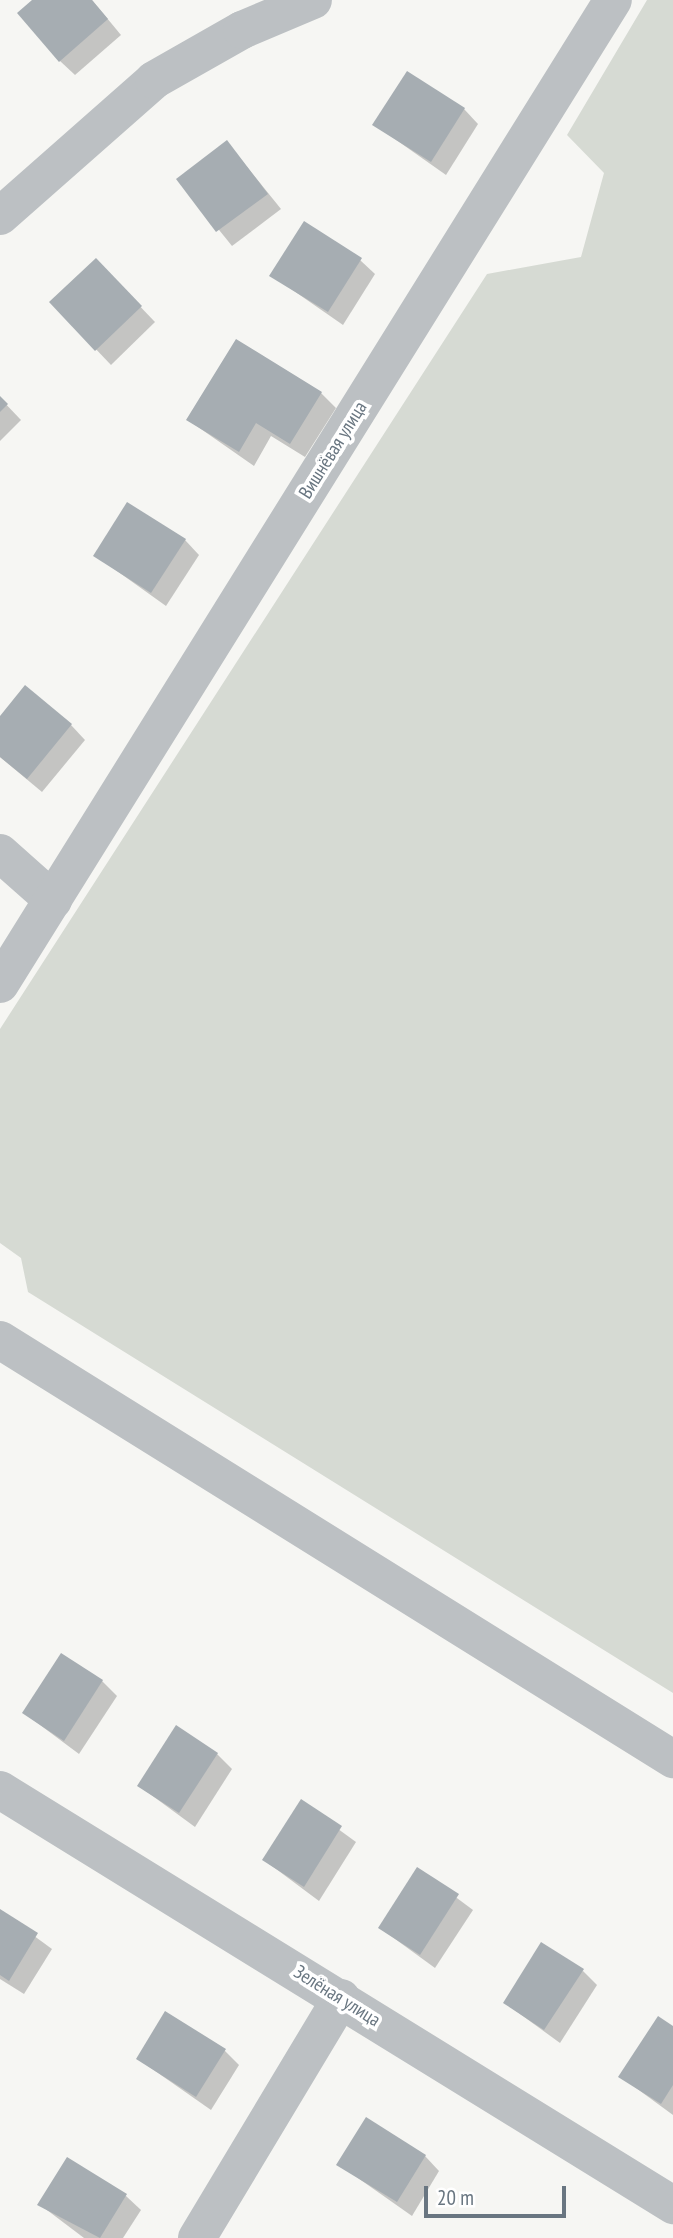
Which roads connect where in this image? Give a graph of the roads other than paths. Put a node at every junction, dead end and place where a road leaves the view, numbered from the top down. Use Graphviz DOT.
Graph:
graph roads {
  1 [pos="313,0"];
  2 [pos="613,0"];
  3 [pos="0,216"];
  4 [pos="0,853"];
  5 [pos="53,900"];
  6 [pos="0,984"];
  7 [pos="0,1340"];
  8 [pos="673,1759"];
  9 [pos="0,1790"];
  10 [pos="341,1998"];
  11 [pos="673,2205"];
  12 [pos="197,2238"];
  1 -- 3 [label="street"];
  2 -- 5 [label="street, Вишнёвая улица"];
  4 -- 5 [label="street"];
  5 -- 6 [label="street, Вишнёвая улица"];
  7 -- 8 [label="street"];
  9 -- 10 [label="street, Зелёная улица"];
  10 -- 11 [label="street, Зелёная улица"];
  10 -- 12 [label="street"];
}
